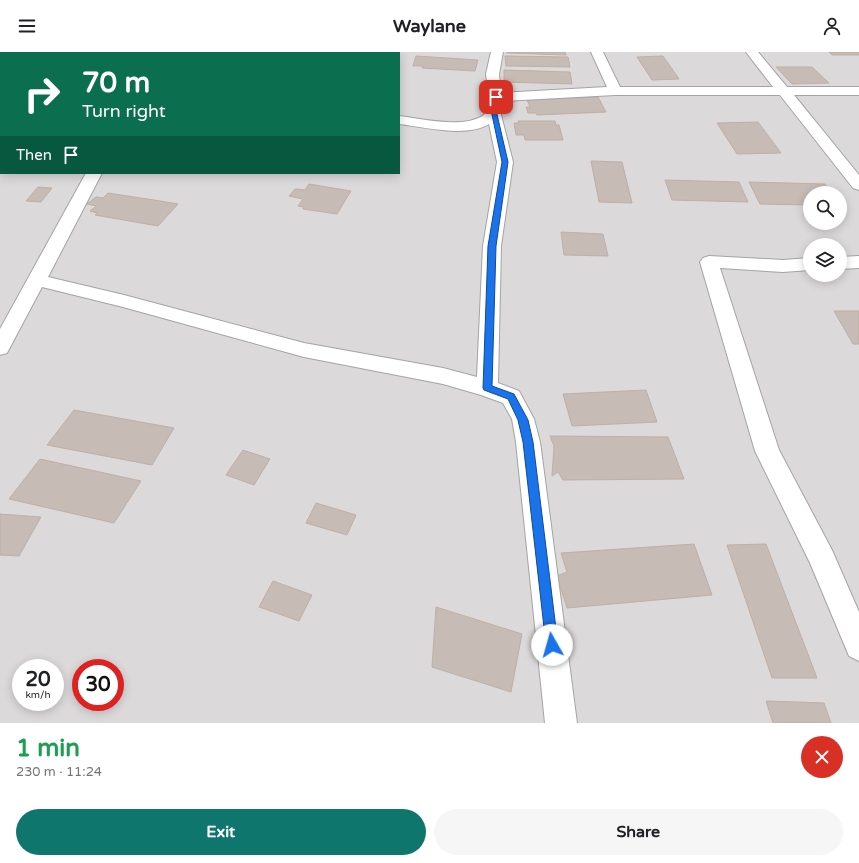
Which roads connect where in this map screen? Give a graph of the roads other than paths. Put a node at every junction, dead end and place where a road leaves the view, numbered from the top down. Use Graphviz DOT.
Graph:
graph roads {
  1 [pos="497,52"];
  2 [pos="597,52"];
  3 [pos="752,52"];
  4 [pos="784,91"];
  5 [pos="859,91"];
  6 [pos="615,92"];
  7 [pos="495,104"];
  8 [pos="400,120"];
  9 [pos="93,174"];
  10 [pos="859,186"];
  11 [pos="859,262"];
  12 [pos="847,263"];
  13 [pos="803,265"];
  14 [pos="37,280"];
  15 [pos="3,336"];
  16 [pos="487,388"];
  17 [pos="859,646"];
  18 [pos="561,723"];
  1 -- 7 [label="street"];
  2 -- 6 [label="street"];
  3 -- 4 [label="street"];
  4 -- 5 [label="street"];
  4 -- 6 [label="street"];
  4 -- 10 [label="street"];
  6 -- 7 [label="street"];
  7 -- 8 [label="street"];
  7 -- 16 [label="street"];
  9 -- 14 [label="street"];
  11 -- 12 [label="street"];
  13 -- 17 [label="street"];
  14 -- 15 [label="street"];
  14 -- 16 [label="street"];
  16 -- 18 [label="street"];
}
